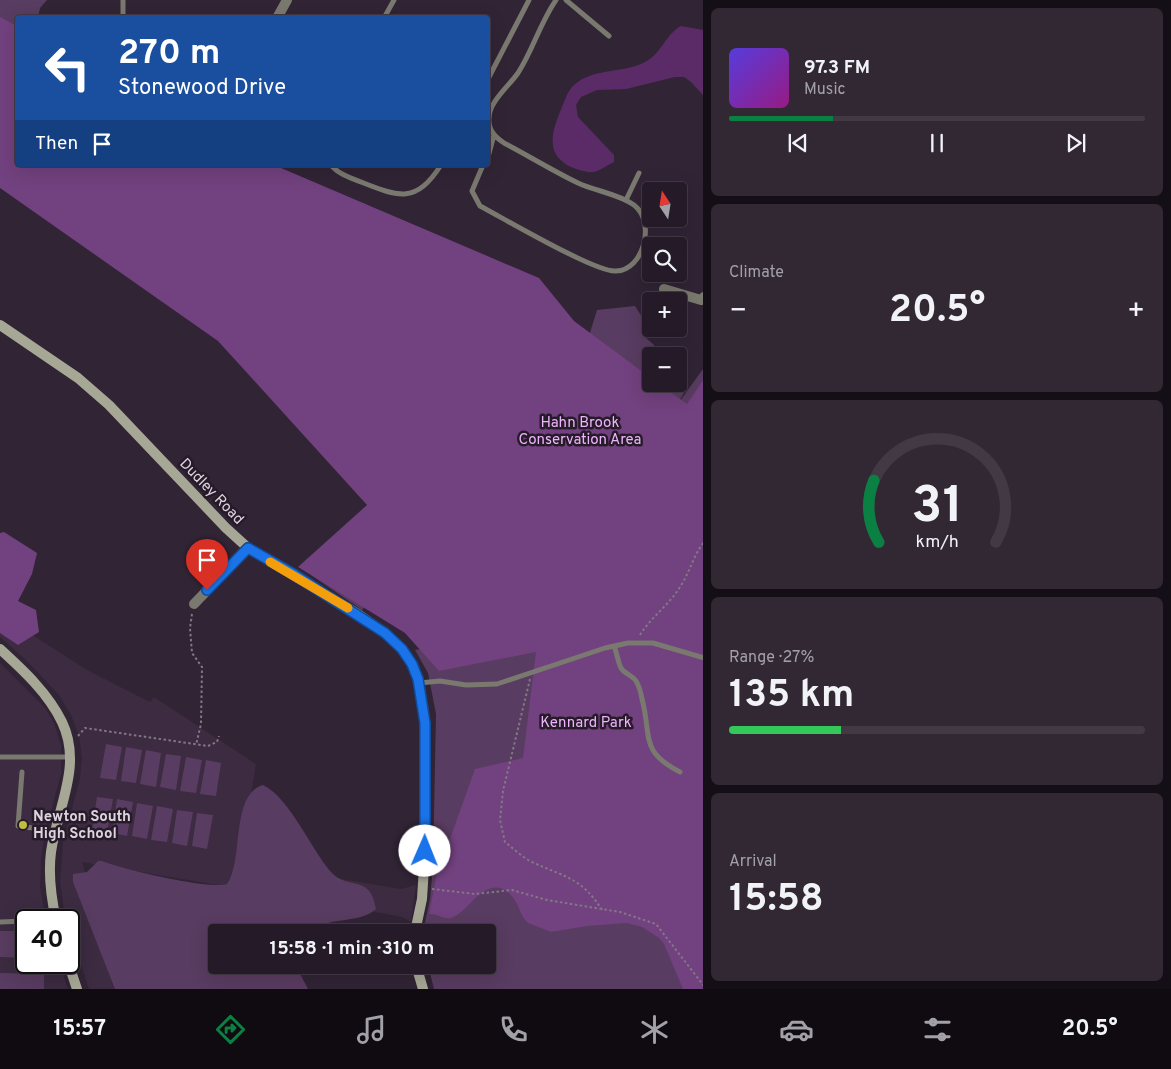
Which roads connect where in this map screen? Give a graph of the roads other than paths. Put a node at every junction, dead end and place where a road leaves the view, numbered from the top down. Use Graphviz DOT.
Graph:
graph roads {
  1 [pos="123,0"];
  2 [pos="287,0"];
  3 [pos="394,0"];
  4 [pos="529,0"];
  5 [pos="556,0"];
  6 [pos="566,0"];
  7 [pos="123,15"];
  8 [pos="279,15"];
  9 [pos="386,15"];
  10 [pos="609,36"];
  11 [pos="490,75"];
  12 [pos="490,113"];
  13 [pos="490,127"];
  14 [pos="494,136"];
  15 [pos="490,150"];
  16 [pos="332,167"];
  17 [pos="440,167"];
  18 [pos="482,167"];
  19 [pos="639,173"];
  20 [pos="626,200"];
  21 [pos="664,288"];
  22 [pos="703,298"];
  23 [pos="0,325"];
  24 [pos="248,548"];
  25 [pos="194,604"];
  26 [pos="614,646"];
  27 [pos="0,649"];
  28 [pos="703,658"];
  29 [pos="419,683"];
  30 [pos="0,757"];
  31 [pos="70,757"];
  32 [pos="22,772"];
  33 [pos="680,772"];
  34 [pos="55,831"];
  35 [pos="54,909"];
  36 [pos="15,921"];
  37 [pos="0,922"];
  38 [pos="416,924"];
  39 [pos="72,974"];
  40 [pos="419,974"];
  41 [pos="77,989"];
  42 [pos="423,989"];
  1 -- 7 [label="lane"];
  2 -- 8 [label="street"];
  3 -- 9 [label="lane"];
  4 -- 11 [label="lane"];
  5 -- 12 [label="lane"];
  6 -- 10 [label="lane"];
  13 -- 14 [label="lane"];
  14 -- 15 [label="lane"];
  14 -- 20 [label="lane"];
  16 -- 17 [label="lane"];
  18 -- 20 [label="lane"];
  19 -- 20 [label="lane"];
  21 -- 22 [label="street"];
  23 -- 24 [label="street, Dudley Road"];
  24 -- 25 [label="street"];
  24 -- 29 [label="street, Dudley Road"];
  26 -- 28 [label="lane"];
  26 -- 29 [label="lane"];
  26 -- 33 [label="lane"];
  27 -- 31 [label="street"];
  29 -- 38 [label="street, Dudley Road"];
  30 -- 31 [label="lane"];
  31 -- 34 [label="street"];
  32 -- 34 [label="lane"];
  34 -- 35 [label="street"];
  36 -- 37 [label="lane"];
  39 -- 41 [label="street"];
  40 -- 42 [label="street"];
}
